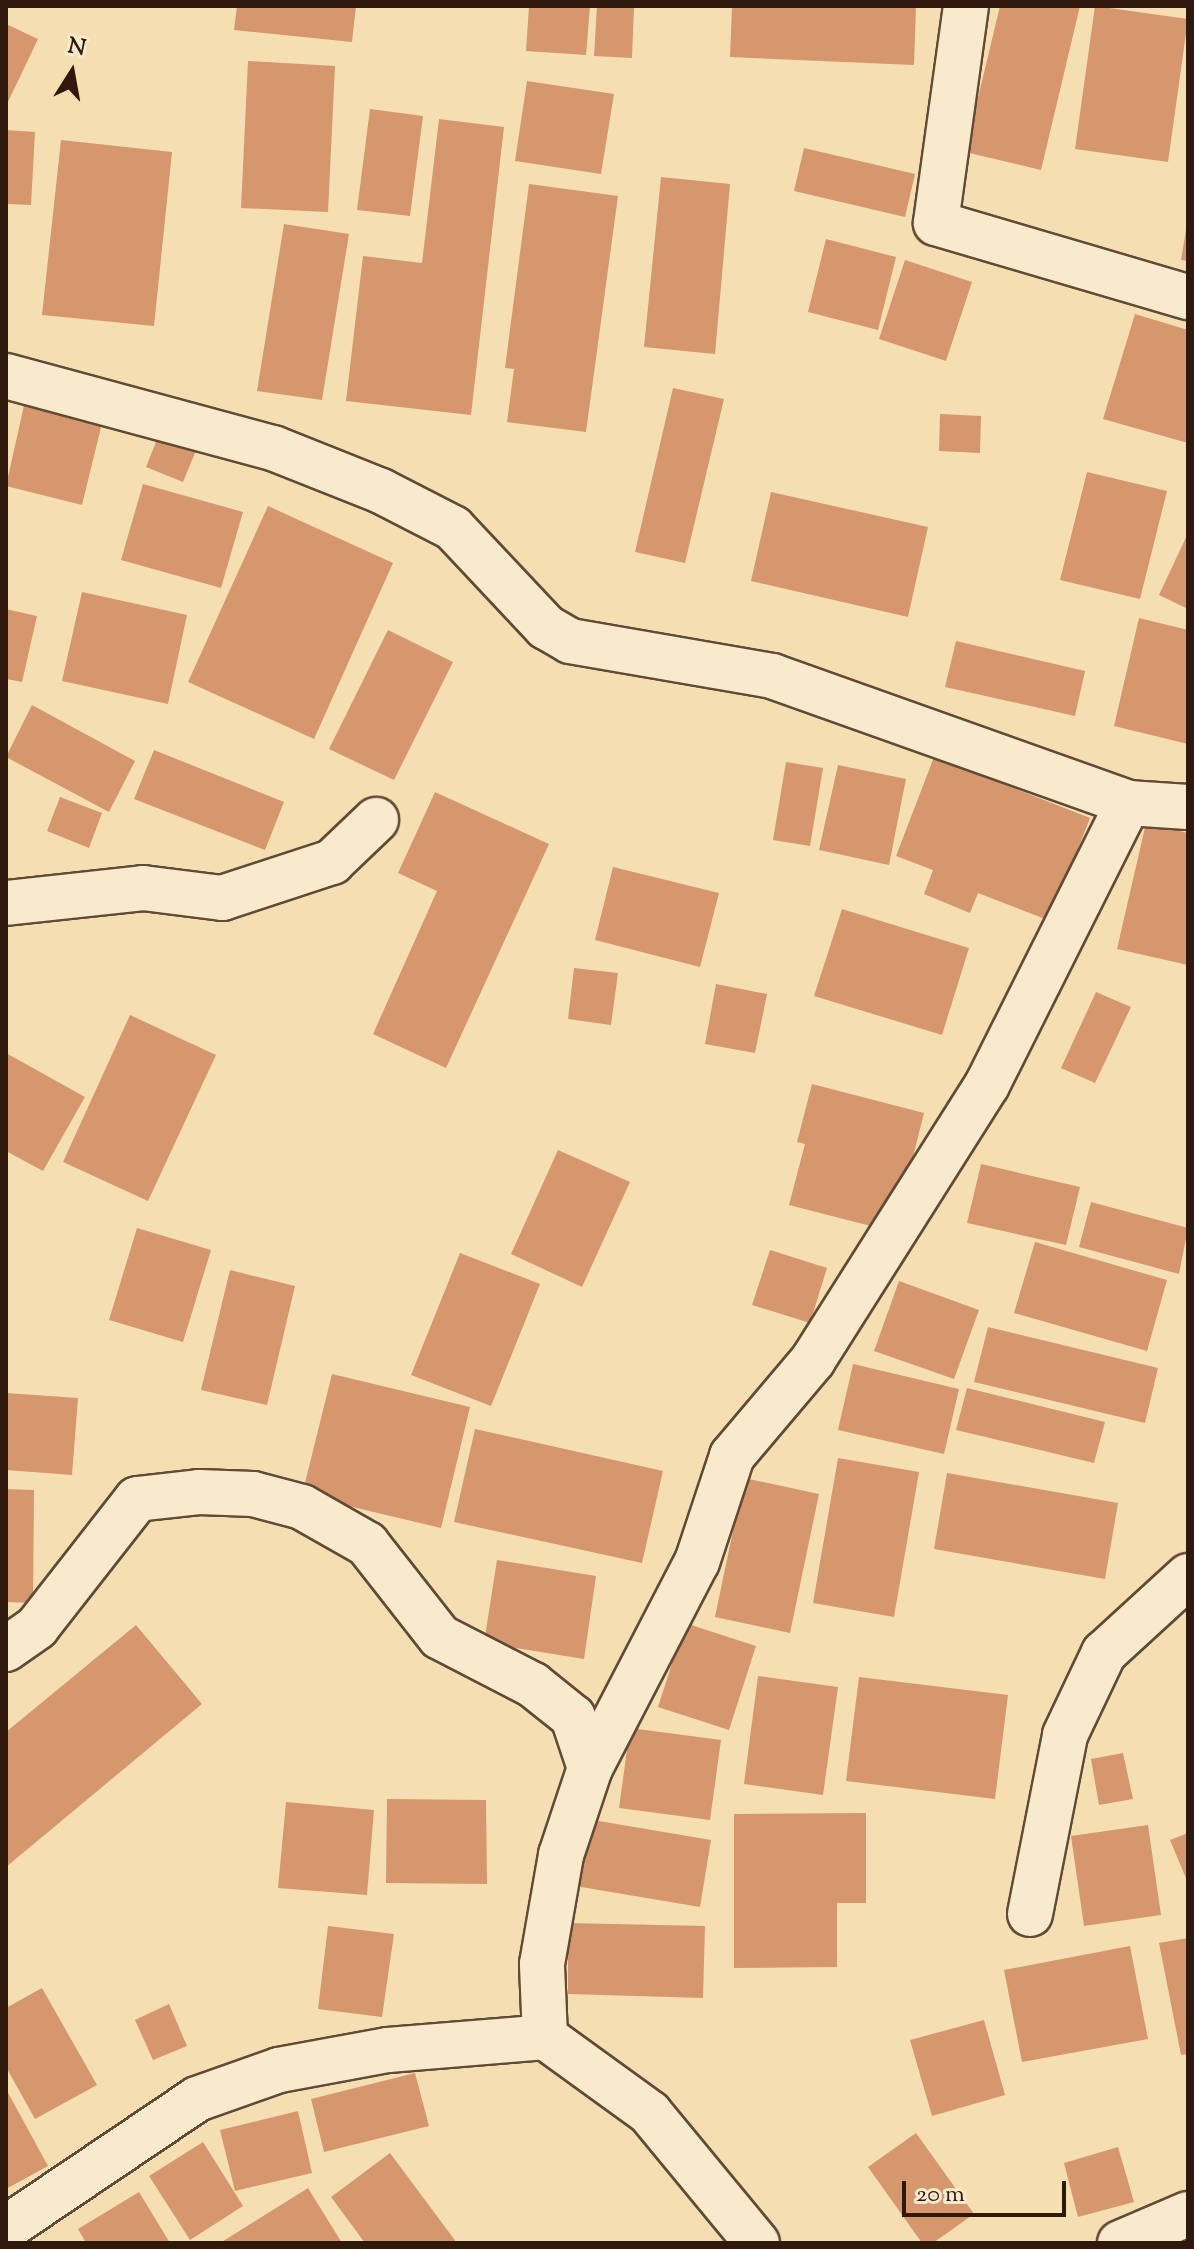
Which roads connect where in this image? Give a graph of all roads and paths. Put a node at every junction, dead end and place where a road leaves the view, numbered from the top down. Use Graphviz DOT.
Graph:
graph roads {
  1 [pos="966,6"];
  2 [pos="1188,297"];
  3 [pos="6,376"];
  4 [pos="1128,803"];
  5 [pos="1188,807"];
  6 [pos="376,820"];
  7 [pos="6,903"];
  8 [pos="1188,1576"];
  9 [pos="6,1649"];
  10 [pos="590,1768"];
  11 [pos="1030,1914"];
  12 [pos="545,2037"];
  13 [pos="1188,2214"];
  14 [pos="6,2228"];
  15 [pos="757,2243"];
  16 [pos="1120,2243"];
  1 -- 2 [label="street"];
  3 -- 4 [label="street"];
  4 -- 5 [label="street"];
  4 -- 10 [label="street"];
  6 -- 7 [label="street"];
  8 -- 11 [label="street"];
  9 -- 10 [label="street"];
  10 -- 12 [label="street"];
  12 -- 14 [label="street"];
  12 -- 15 [label="street"];
  13 -- 16 [label="street"];
}
